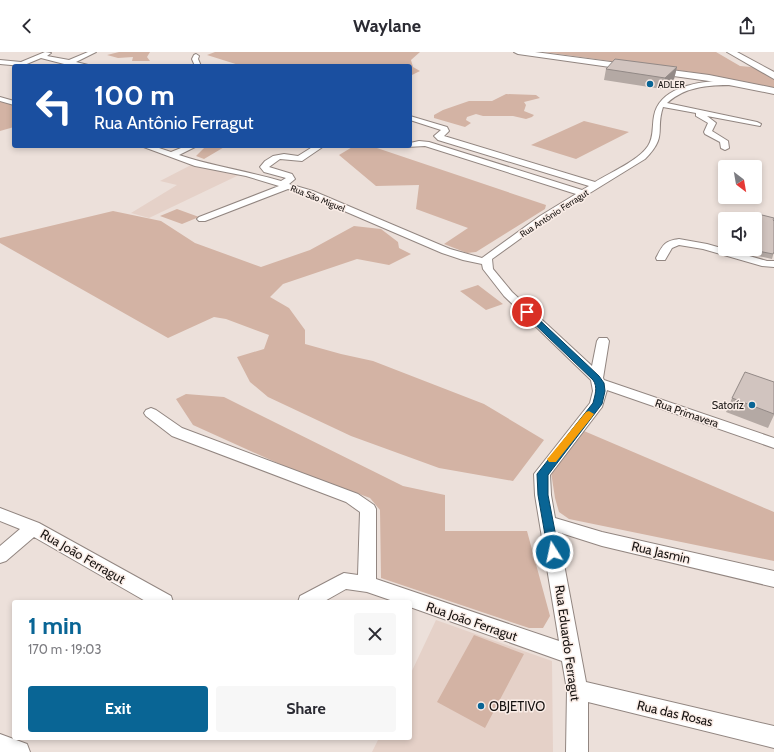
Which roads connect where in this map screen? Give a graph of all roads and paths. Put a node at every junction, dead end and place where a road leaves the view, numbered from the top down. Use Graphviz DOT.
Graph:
graph roads {
  1 [pos="93,52"];
  2 [pos="518,52"];
  3 [pos="731,52"];
  4 [pos="740,52"];
  5 [pos="49,53"];
  6 [pos="40,56"];
  7 [pos="196,56"];
  8 [pos="71,61"];
  9 [pos="0,62"];
  10 [pos="13,64"];
  11 [pos="21,64"];
  12 [pos="64,64"];
  13 [pos="82,64"];
  14 [pos="197,64"];
  15 [pos="12,68"];
  16 [pos="7,70"];
  17 [pos="774,70"];
  18 [pos="695,76"];
  19 [pos="774,76"];
  20 [pos="722,83"];
  21 [pos="737,83"];
  22 [pos="774,91"];
  23 [pos="774,97"];
  24 [pos="0,99"];
  25 [pos="12,103"];
  26 [pos="661,104"];
  27 [pos="688,110"];
  28 [pos="412,119"];
  29 [pos="757,124"];
  30 [pos="412,144"];
  31 [pos="151,148"];
  32 [pos="189,148"];
  33 [pos="192,148"];
  34 [pos="317,148"];
  35 [pos="726,148"];
  36 [pos="171,155"];
  37 [pos="183,159"];
  38 [pos="285,185"];
  39 [pos="596,185"];
  40 [pos="583,193"];
  41 [pos="202,219"];
  42 [pos="661,258"];
  43 [pos="487,262"];
  44 [pos="774,264"];
  45 [pos="603,341"];
  46 [pos="598,381"];
  47 [pos="151,413"];
  48 [pos="774,443"];
  49 [pos="2,518"];
  50 [pos="548,522"];
  51 [pos="33,528"];
  52 [pos="0,556"];
  53 [pos="774,578"];
  54 [pos="367,584"];
  55 [pos="160,600"];
  56 [pos="311,600"];
  57 [pos="572,655"];
  58 [pos="577,690"];
  59 [pos="774,737"];
  60 [pos="0,745"];
  61 [pos="19,752"];
  62 [pos="577,752"];
  1 -- 8 [label="street"];
  2 -- 18 [label="main road"];
  3 -- 19 [label="main road"];
  4 -- 17 [label="main road"];
  5 -- 6 [label="street"];
  5 -- 8 [label="street"];
  6 -- 8 [label="street"];
  6 -- 11 [label="street"];
  7 -- 14 [label="street"];
  8 -- 12 [label="street"];
  8 -- 13 [label="street"];
  9 -- 10 [label="street"];
  15 -- 16 [label="street"];
  18 -- 20 [label="main road"];
  18 -- 21 [label="main road"];
  20 -- 21 [label="street"];
  20 -- 23 [label="main road"];
  20 -- 26 [label="street"];
  21 -- 22 [label="main road"];
  24 -- 25 [label="street"];
  26 -- 27 [label="street"];
  26 -- 39 [label="street, Rua Antônio Ferragut"];
  27 -- 29 [label="street"];
  27 -- 35 [label="street"];
  28 -- 39 [label="street"];
  30 -- 40 [label="street"];
  31 -- 36 [label="street, Rua São Miguel"];
  32 -- 36 [label="street"];
  33 -- 37 [label="street"];
  34 -- 38 [label="street"];
  36 -- 37 [label="street, Rua São Miguel"];
  37 -- 38 [label="street, Rua São Miguel"];
  38 -- 41 [label="street"];
  38 -- 43 [label="street, Rua São Miguel"];
  39 -- 40 [label="street, Rua Antônio Ferragut"];
  40 -- 43 [label="street, Rua Antônio Ferragut"];
  42 -- 44 [label="street"];
  43 -- 46 [label="street"];
  45 -- 46 [label="street, Rua Eduardo Ferragut"];
  46 -- 48 [label="street, Rua Primavera"];
  46 -- 50 [label="street, Rua Eduardo Ferragut"];
  47 -- 54 [label="street"];
  49 -- 51 [label="street, Rua João Ferragut"];
  50 -- 53 [label="street, Rua Jasmin"];
  50 -- 57 [label="street, Rua Eduardo Ferragut"];
  51 -- 52 [label="street"];
  51 -- 55 [label="street, Rua João Ferragut"];
  54 -- 56 [label="street, Rua João Ferragut"];
  54 -- 57 [label="street, Rua João Ferragut"];
  57 -- 58 [label="street, Rua Eduardo Ferragut"];
  58 -- 59 [label="street, Rua das Rosas"];
  58 -- 62 [label="street, Rua Eduardo Ferragut"];
  60 -- 61 [label="street"];
}
